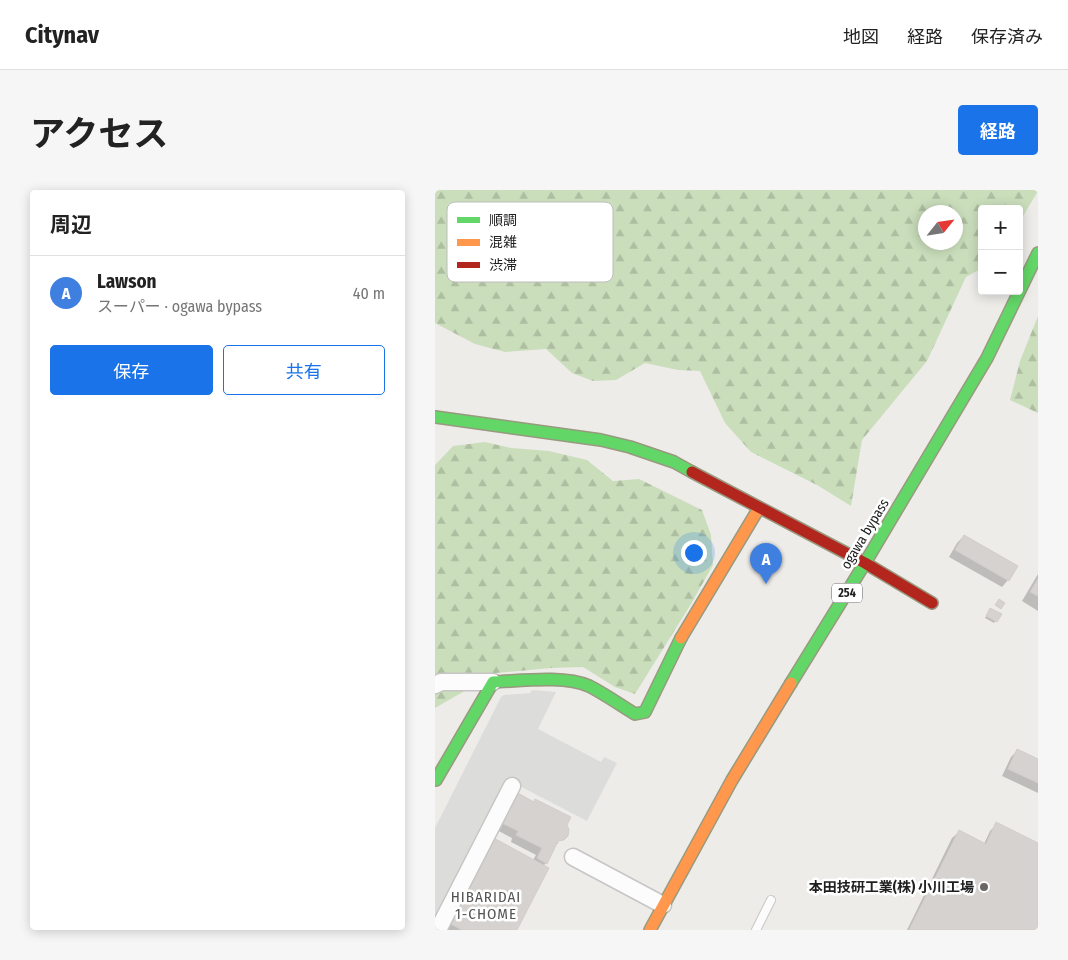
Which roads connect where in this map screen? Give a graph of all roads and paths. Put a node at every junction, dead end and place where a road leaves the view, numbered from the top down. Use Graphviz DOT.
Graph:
graph roads {
  1 [pos="1038,253"];
  2 [pos="435,417"];
  3 [pos="759,508"];
  4 [pos="865,564"];
  5 [pos="932,603"];
  6 [pos="493,682"];
  7 [pos="435,685"];
  8 [pos="435,779"];
  9 [pos="512,786"];
  10 [pos="573,857"];
  11 [pos="771,900"];
  12 [pos="663,905"];
  13 [pos="438,930"];
  14 [pos="650,930"];
  15 [pos="756,930"];
  1 -- 4 [label="main road, ogawa bypass / 254"];
  2 -- 3 [label="main road"];
  3 -- 4 [label="main road"];
  3 -- 6 [label="main road"];
  4 -- 5 [label="main road"];
  4 -- 12 [label="main road, ogawa bypass / 254"];
  6 -- 7 [label="street"];
  6 -- 8 [label="main road"];
  9 -- 13 [label="street"];
  10 -- 12 [label="street"];
  11 -- 15 [label="lane"];
  12 -- 14 [label="main road, ogawa bypass / 254"];
}
